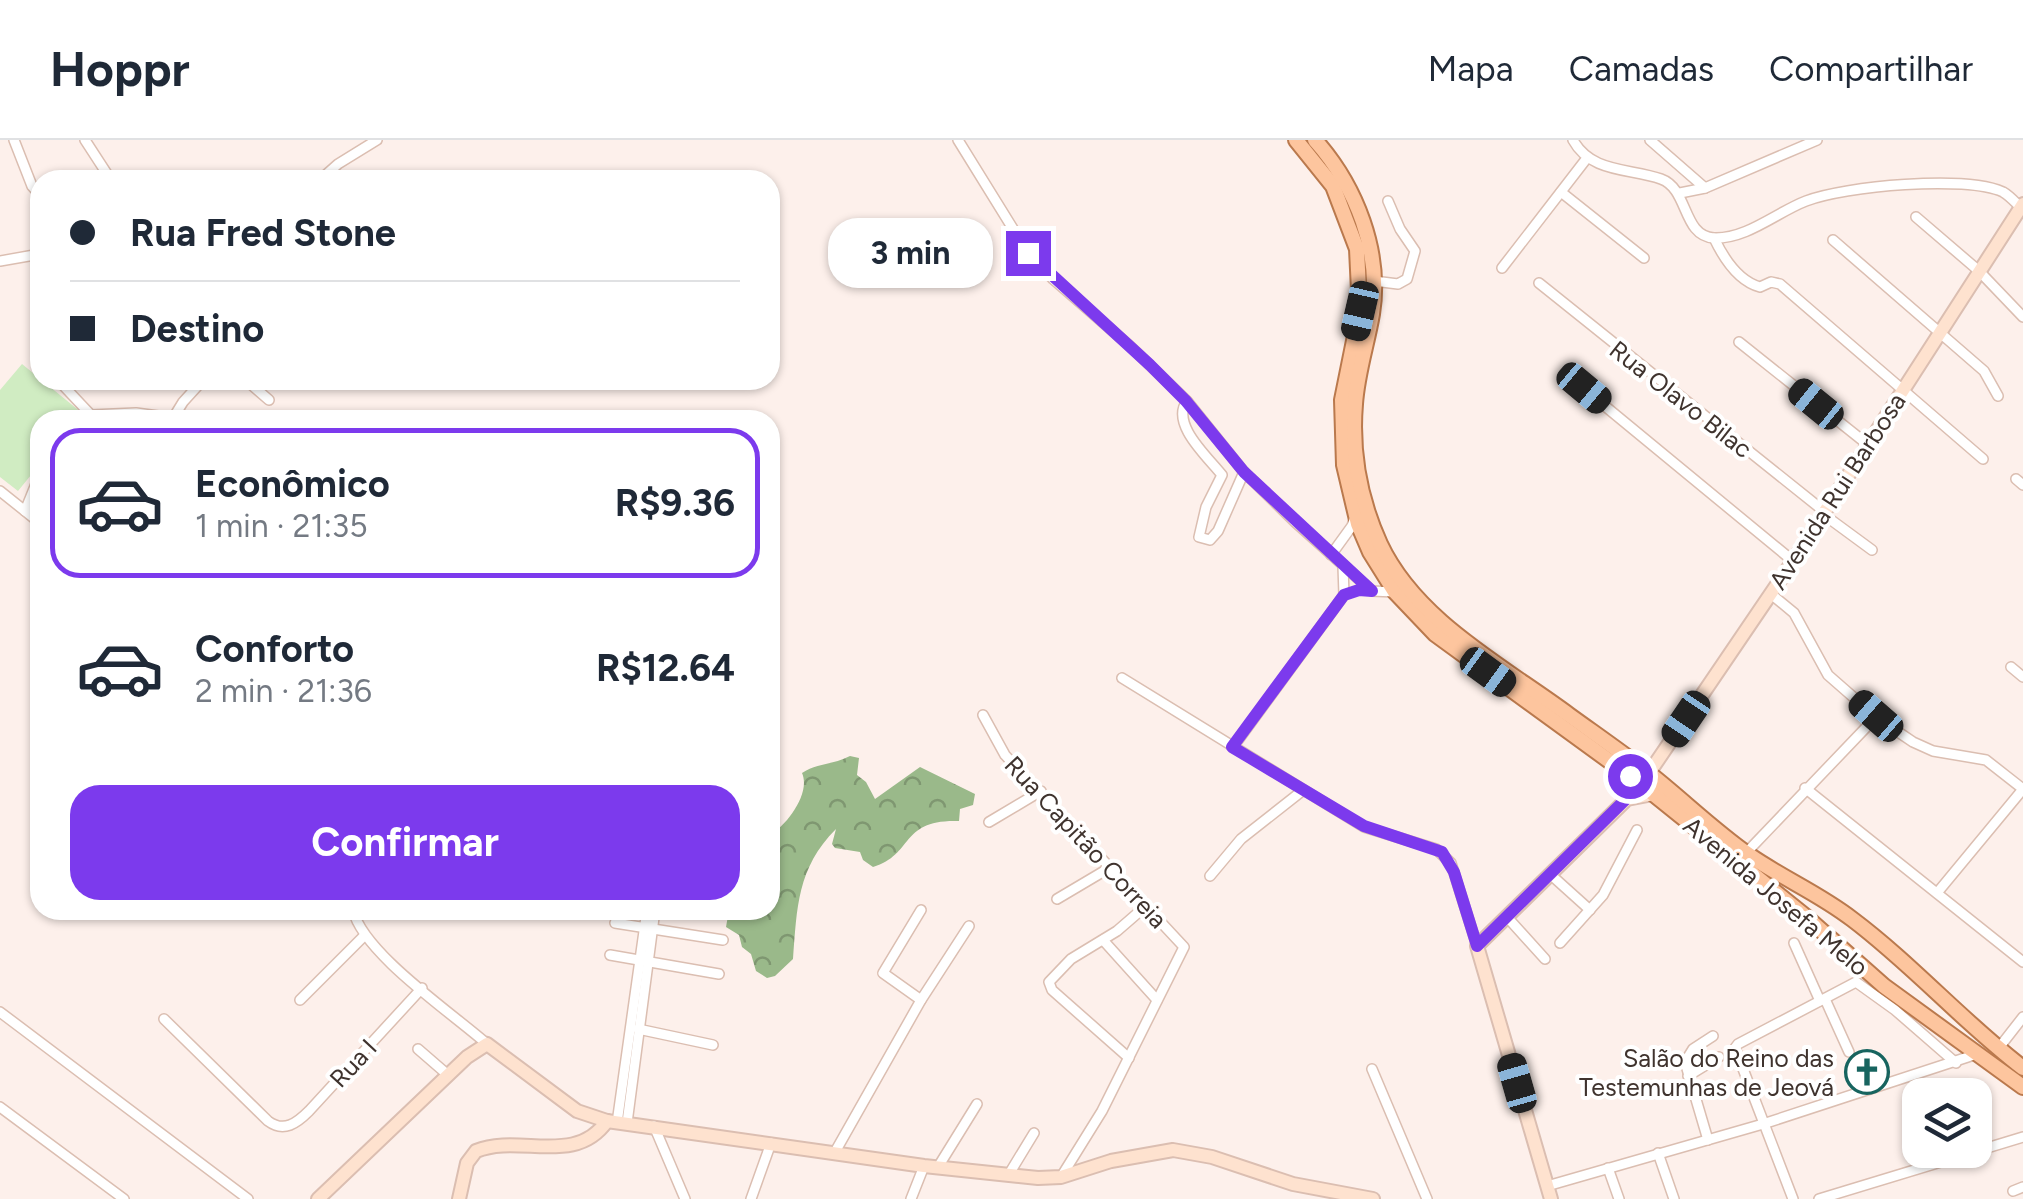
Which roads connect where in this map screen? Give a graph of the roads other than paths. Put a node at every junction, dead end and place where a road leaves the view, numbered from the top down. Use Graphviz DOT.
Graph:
graph roads {
  1 [pos="14,140"];
  2 [pos="85,140"];
  3 [pos="377,140"];
  4 [pos="958,140"];
  5 [pos="1296,140"];
  6 [pos="1315,140"];
  7 [pos="1574,140"];
  8 [pos="1650,140"];
  9 [pos="1817,140"];
  10 [pos="1587,158"];
  11 [pos="104,170"];
  12 [pos="331,170"];
  13 [pos="30,181"];
  14 [pos="1704,188"];
  15 [pos="1561,192"];
  16 [pos="1680,194"];
  17 [pos="1388,200"];
  18 [pos="2022,205"];
  19 [pos="1916,217"];
  20 [pos="1714,238"];
  21 [pos="1833,240"];
  22 [pos="30,256"];
  23 [pos="1644,258"];
  24 [pos="0,261"];
  25 [pos="1502,268"];
  26 [pos="1979,271"];
  27 [pos="1374,281"];
  28 [pos="1539,283"];
  29 [pos="2023,318"];
  30 [pos="1939,334"];
  31 [pos="1739,342"];
  32 [pos="1584,388"];
  33 [pos="1902,389"];
  34 [pos="66,390"];
  35 [pos="258,390"];
  36 [pos="1998,396"];
  37 [pos="269,400"];
  38 [pos="1186,401"];
  39 [pos="82,410"];
  40 [pos="1867,444"];
  41 [pos="1983,459"];
  42 [pos="1244,472"];
  43 [pos="0,491"];
  44 [pos="30,492"];
  45 [pos="26,511"];
  46 [pos="1824,513"];
  47 [pos="30,514"];
  48 [pos="1356,514"];
  49 [pos="1872,550"];
  50 [pos="1331,555"];
  51 [pos="1793,561"];
  52 [pos="1343,566"];
  53 [pos="1372,591"];
  54 [pos="1394,592"];
  55 [pos="1771,594"];
  56 [pos="1344,595"];
  57 [pos="2011,667"];
  58 [pos="2023,676"];
  59 [pos="1122,678"];
  60 [pos="983,715"];
  61 [pos="1876,716"];
  62 [pos="1232,747"];
  63 [pos="1649,773"];
  64 [pos="1630,776"];
  65 [pos="1804,788"];
  66 [pos="2023,789"];
  67 [pos="1041,791"];
  68 [pos="1302,791"];
  69 [pos="1653,794"];
  70 [pos="1627,798"];
  71 [pos="989,822"];
  72 [pos="1637,830"];
  73 [pos="1746,852"];
  74 [pos="1112,866"];
  75 [pos="1550,874"];
  76 [pos="1210,876"];
  77 [pos="1936,894"];
  78 [pos="1057,900"];
  79 [pos="1147,905"];
  80 [pos="920,910"];
  81 [pos="1590,910"];
  82 [pos="1506,917"];
  83 [pos="357,920"];
  84 [pos="648,920"];
  85 [pos="651,920"];
  86 [pos="614,923"];
  87 [pos="968,926"];
  88 [pos="648,929"];
  89 [pos="364,936"];
  90 [pos="723,940"];
  91 [pos="1104,940"];
  92 [pos="1794,942"];
  93 [pos="1882,942"];
  94 [pos="1560,943"];
  95 [pos="1477,946"];
  96 [pos="1841,948"];
  97 [pos="610,956"];
  98 [pos="1545,960"];
  99 [pos="644,961"];
  100 [pos="2023,962"];
  101 [pos="719,974"];
  102 [pos="1926,982"];
  103 [pos="1884,986"];
  104 [pos="422,988"];
  105 [pos="300,1000"];
  106 [pos="921,1000"];
  107 [pos="1158,1000"];
  108 [pos="1823,1000"];
  109 [pos="1899,1005"];
  110 [pos="0,1012"];
  111 [pos="2023,1017"];
  112 [pos="164,1019"];
  113 [pos="635,1033"];
  114 [pos="486,1044"];
  115 [pos="712,1044"];
  116 [pos="418,1049"];
  117 [pos="1998,1049"];
  118 [pos="1849,1052"];
  119 [pos="1978,1054"];
  120 [pos="1130,1058"];
  121 [pos="1956,1063"];
  122 [pos="2023,1068"];
  123 [pos="1372,1069"];
  124 [pos="448,1075"];
  125 [pos="1688,1076"];
  126 [pos="2023,1087"];
  127 [pos="976,1104"];
  128 [pos="0,1106"];
  129 [pos="586,1116"];
  130 [pos="614,1122"];
  131 [pos="1763,1124"];
  132 [pos="654,1126"];
  133 [pos="1034,1133"];
  134 [pos="2023,1136"];
  135 [pos="585,1138"];
  136 [pos="1708,1140"];
  137 [pos="771,1143"];
  138 [pos="836,1152"];
  139 [pos="1658,1152"];
  140 [pos="932,1167"];
  141 [pos="1608,1168"];
  142 [pos="1010,1174"];
  143 [pos="1061,1177"];
  144 [pos="1549,1192"];
  145 [pos="682,1198"];
  146 [pos="1358,1198"];
  147 [pos="124,1199"];
  148 [pos="248,1199"];
  149 [pos="318,1199"];
  150 [pos="459,1199"];
  151 [pos="751,1199"];
  152 [pos="911,1199"];
  153 [pos="1373,1199"];
  154 [pos="1426,1199"];
  155 [pos="1619,1199"];
  156 [pos="1674,1199"];
  157 [pos="1793,1199"];
  158 [pos="1819,1199"];
  1 -- 13 [label="street"];
  2 -- 11 [label="street"];
  3 -- 12 [label="street"];
  4 -- 38 [label="street"];
  5 -- 48 [label="main road, Avenida Josefa Melo"];
  6 -- 27 [label="main road, Avenida Josefa Melo"];
  7 -- 10 [label="street"];
  8 -- 14 [label="street"];
  9 -- 14 [label="street"];
  10 -- 15 [label="street"];
  10 -- 16 [label="street"];
  14 -- 16 [label="street"];
  15 -- 23 [label="street"];
  15 -- 25 [label="street"];
  16 -- 20 [label="street"];
  17 -- 27 [label="street"];
  18 -- 20 [label="street"];
  18 -- 26 [label="street, Avenida Rui Barbosa"];
  19 -- 26 [label="street"];
  20 -- 33 [label="street"];
  21 -- 30 [label="street"];
  22 -- 24 [label="street"];
  26 -- 29 [label="street"];
  26 -- 30 [label="street, Avenida Rui Barbosa"];
  27 -- 63 [label="main road, Avenida Josefa Melo"];
  28 -- 46 [label="street, Rua Olavo Bilac"];
  30 -- 33 [label="street, Avenida Rui Barbosa"];
  30 -- 36 [label="street"];
  31 -- 40 [label="street"];
  32 -- 51 [label="street"];
  33 -- 40 [label="street, Avenida Rui Barbosa"];
  33 -- 41 [label="street"];
  34 -- 39 [label="street"];
  35 -- 37 [label="street"];
  38 -- 42 [label="street"];
  38 -- 42 [label="street"];
  40 -- 46 [label="street, Avenida Rui Barbosa"];
  42 -- 50 [label="street"];
  43 -- 45 [label="street"];
  44 -- 45 [label="street"];
  45 -- 47 [label="street"];
  46 -- 49 [label="street, Rua Olavo Bilac"];
  46 -- 51 [label="street, Avenida Rui Barbosa"];
  48 -- 50 [label="street"];
  48 -- 54 [label="main road, Avenida Josefa Melo"];
  50 -- 52 [label="street"];
  51 -- 55 [label="street, Avenida Rui Barbosa"];
  52 -- 53 [label="street"];
  52 -- 56 [label="street"];
  53 -- 54 [label="street"];
  53 -- 56 [label="street"];
  54 -- 64 [label="main road, Avenida Josefa Melo"];
  55 -- 61 [label="street"];
  55 -- 63 [label="street, Avenida Rui Barbosa"];
  56 -- 62 [label="street"];
  57 -- 58 [label="street"];
  59 -- 62 [label="street"];
  60 -- 67 [label="street, Rua Capitão Correia"];
  61 -- 65 [label="street"];
  61 -- 66 [label="street"];
  62 -- 68 [label="street"];
  63 -- 73 [label="main road, Avenida Josefa Melo"];
  64 -- 69 [label="main road, Avenida Josefa Melo"];
  64 -- 70 [label="street"];
  65 -- 73 [label="street"];
  65 -- 77 [label="street"];
  66 -- 77 [label="street"];
  67 -- 71 [label="street"];
  67 -- 74 [label="street, Rua Capitão Correia"];
  68 -- 76 [label="street"];
  68 -- 95 [label="street"];
  69 -- 70 [label="street"];
  69 -- 96 [label="main road, Avenida Josefa Melo"];
  70 -- 75 [label="street"];
  72 -- 81 [label="street"];
  73 -- 93 [label="main road, Avenida Josefa Melo"];
  74 -- 78 [label="street"];
  74 -- 79 [label="street, Rua Capitão Correia"];
  75 -- 81 [label="street"];
  75 -- 82 [label="street"];
  77 -- 100 [label="street"];
  79 -- 91 [label="street"];
  79 -- 107 [label="street, Rua Capitão Correia"];
  80 -- 106 [label="street"];
  81 -- 94 [label="street"];
  82 -- 95 [label="street"];
  82 -- 98 [label="street"];
  83 -- 89 [label="street"];
  84 -- 88 [label="street"];
  85 -- 88 [label="street"];
  86 -- 88 [label="street"];
  87 -- 106 [label="street"];
  88 -- 90 [label="street"];
  88 -- 99 [label="street"];
  89 -- 104 [label="street"];
  89 -- 105 [label="street"];
  91 -- 107 [label="street"];
  91 -- 120 [label="street"];
  92 -- 108 [label="street"];
  93 -- 96 [label="main road"];
  93 -- 102 [label="main road, Avenida Josefa Melo"];
  95 -- 144 [label="street"];
  96 -- 103 [label="main road, Avenida Josefa Melo"];
  97 -- 99 [label="street"];
  99 -- 101 [label="street"];
  99 -- 113 [label="street"];
  102 -- 103 [label="main road"];
  102 -- 117 [label="main road, Avenida Josefa Melo"];
  103 -- 109 [label="main road, Avenida Josefa Melo"];
  104 -- 112 [label="street, Rua I"];
  104 -- 114 [label="street"];
  106 -- 138 [label="street"];
  107 -- 120 [label="street, Rua Capitão Correia"];
  108 -- 109 [label="street"];
  108 -- 118 [label="street"];
  108 -- 131 [label="street"];
  109 -- 119 [label="main road, Avenida Josefa Melo"];
  109 -- 121 [label="street"];
  110 -- 148 [label="street"];
  111 -- 117 [label="street"];
  113 -- 115 [label="street"];
  113 -- 130 [label="street"];
  114 -- 124 [label="street"];
  114 -- 129 [label="street"];
  116 -- 124 [label="street"];
  117 -- 122 [label="main road, Avenida Josefa Melo"];
  119 -- 121 [label="street"];
  119 -- 126 [label="main road, Avenida Josefa Melo"];
  120 -- 143 [label="street, Rua Capitão Correia"];
  121 -- 131 [label="street"];
  123 -- 154 [label="street"];
  124 -- 149 [label="street"];
  125 -- 125 [label="street"];
  125 -- 136 [label="street"];
  127 -- 140 [label="street"];
  128 -- 147 [label="street"];
  129 -- 130 [label="street"];
  129 -- 135 [label="street"];
  130 -- 132 [label="street"];
  130 -- 135 [label="street"];
  131 -- 136 [label="street"];
  131 -- 157 [label="street"];
  132 -- 137 [label="street"];
  132 -- 145 [label="street"];
  133 -- 142 [label="street"];
  134 -- 158 [label="street"];
  135 -- 150 [label="street"];
  136 -- 139 [label="street"];
  137 -- 138 [label="street"];
  137 -- 151 [label="street"];
  138 -- 140 [label="street"];
  139 -- 141 [label="street"];
  139 -- 156 [label="street"];
  140 -- 142 [label="street"];
  140 -- 152 [label="street"];
  141 -- 144 [label="street"];
  141 -- 155 [label="street"];
  142 -- 143 [label="street"];
  143 -- 146 [label="street"];
  146 -- 153 [label="street"];
}
